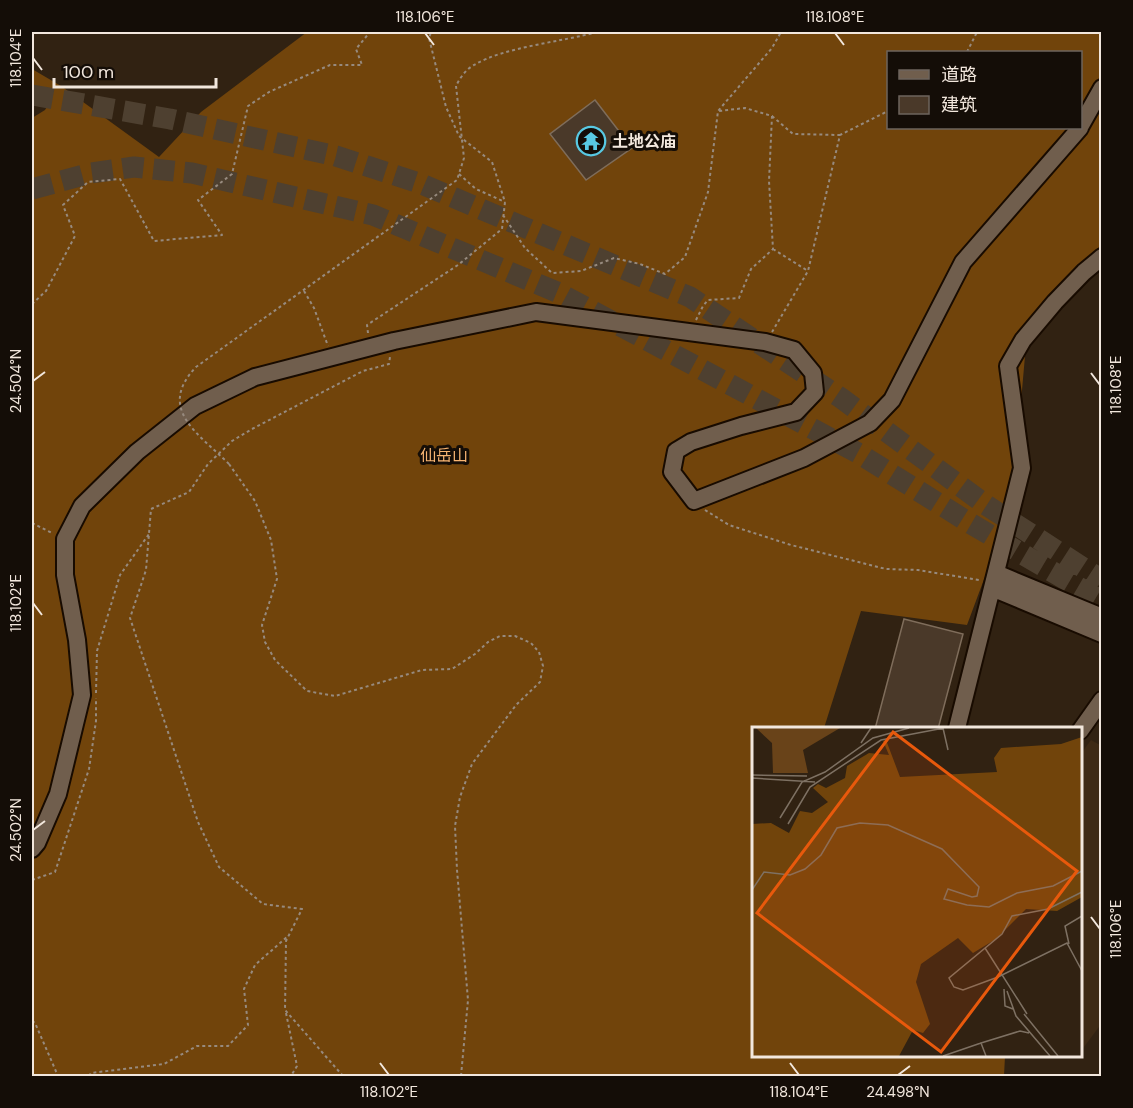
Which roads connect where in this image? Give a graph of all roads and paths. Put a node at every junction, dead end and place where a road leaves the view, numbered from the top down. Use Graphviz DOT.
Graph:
graph roads {
  1 [pos="370,32"];
  2 [pos="430,32"];
  3 [pos="597,32"];
  4 [pos="781,32"];
  5 [pos="978,32"];
  6 [pos="968,51"];
  7 [pos="1101,88"];
  8 [pos="718,111"];
  9 [pos="887,112"];
  10 [pos="772,116"];
  11 [pos="1082,123"];
  12 [pos="1078,129"];
  13 [pos="840,135"];
  14 [pos="459,174"];
  15 [pos="505,202"];
  16 [pos="503,215"];
  17 [pos="773,249"];
  18 [pos="1101,257"];
  19 [pos="808,271"];
  20 [pos="304,291"];
  21 [pos="32,304"];
  22 [pos="689,333"];
  23 [pos="325,337"];
  24 [pos="394,341"];
  25 [pos="765,342"];
  26 [pos="370,347"];
  27 [pos="694,501"];
  28 [pos="32,523"];
  29 [pos="65,539"];
  30 [pos="994,581"];
  31 [pos="1101,617"];
  32 [pos="1101,634"];
  33 [pos="1101,700"];
  34 [pos="958,727"];
  35 [pos="1082,728"];
  36 [pos="32,849"];
  37 [pos="290,934"];
  38 [pos="285,1010"];
  39 [pos="32,1021"];
  40 [pos="58,1077"];
  41 [pos="89,1077"];
  42 [pos="291,1077"];
  43 [pos="343,1077"];
  44 [pos="461,1077"];
  1 -- 21 [label="path"];
  2 -- 15 [label="path"];
  3 -- 14 [label="path, bridge"];
  4 -- 8 [label="path"];
  5 -- 6 [label="path"];
  7 -- 11 [label="street"];
  8 -- 10 [label="path"];
  8 -- 16 [label="path"];
  9 -- 13 [label="path"];
  10 -- 13 [label="path"];
  10 -- 17 [label="path"];
  12 -- 27 [label="street"];
  13 -- 19 [label="path"];
  14 -- 15 [label="path"];
  14 -- 20 [label="path, bridge"];
  15 -- 16 [label="path"];
  16 -- 26 [label="path"];
  17 -- 19 [label="path"];
  17 -- 22 [label="path"];
  18 -- 30 [label="street"];
  19 -- 25 [label="path"];
  20 -- 23 [label="path"];
  20 -- 44 [label="path, bridge"];
  22 -- 24 [label="street"];
  22 -- 25 [label="street"];
  24 -- 26 [label="street"];
  24 -- 37 [label="path"];
  25 -- 27 [label="street"];
  26 -- 29 [label="street"];
  27 -- 30 [label="path"];
  28 -- 29 [label="path"];
  29 -- 36 [label="street"];
  30 -- 31 [label="street"];
  30 -- 32 [label="street"];
  30 -- 34 [label="street"];
  33 -- 35 [label="street"];
  37 -- 38 [label="path"];
  37 -- 41 [label="path"];
  38 -- 42 [label="path"];
  38 -- 43 [label="path"];
  39 -- 40 [label="path"];
}
